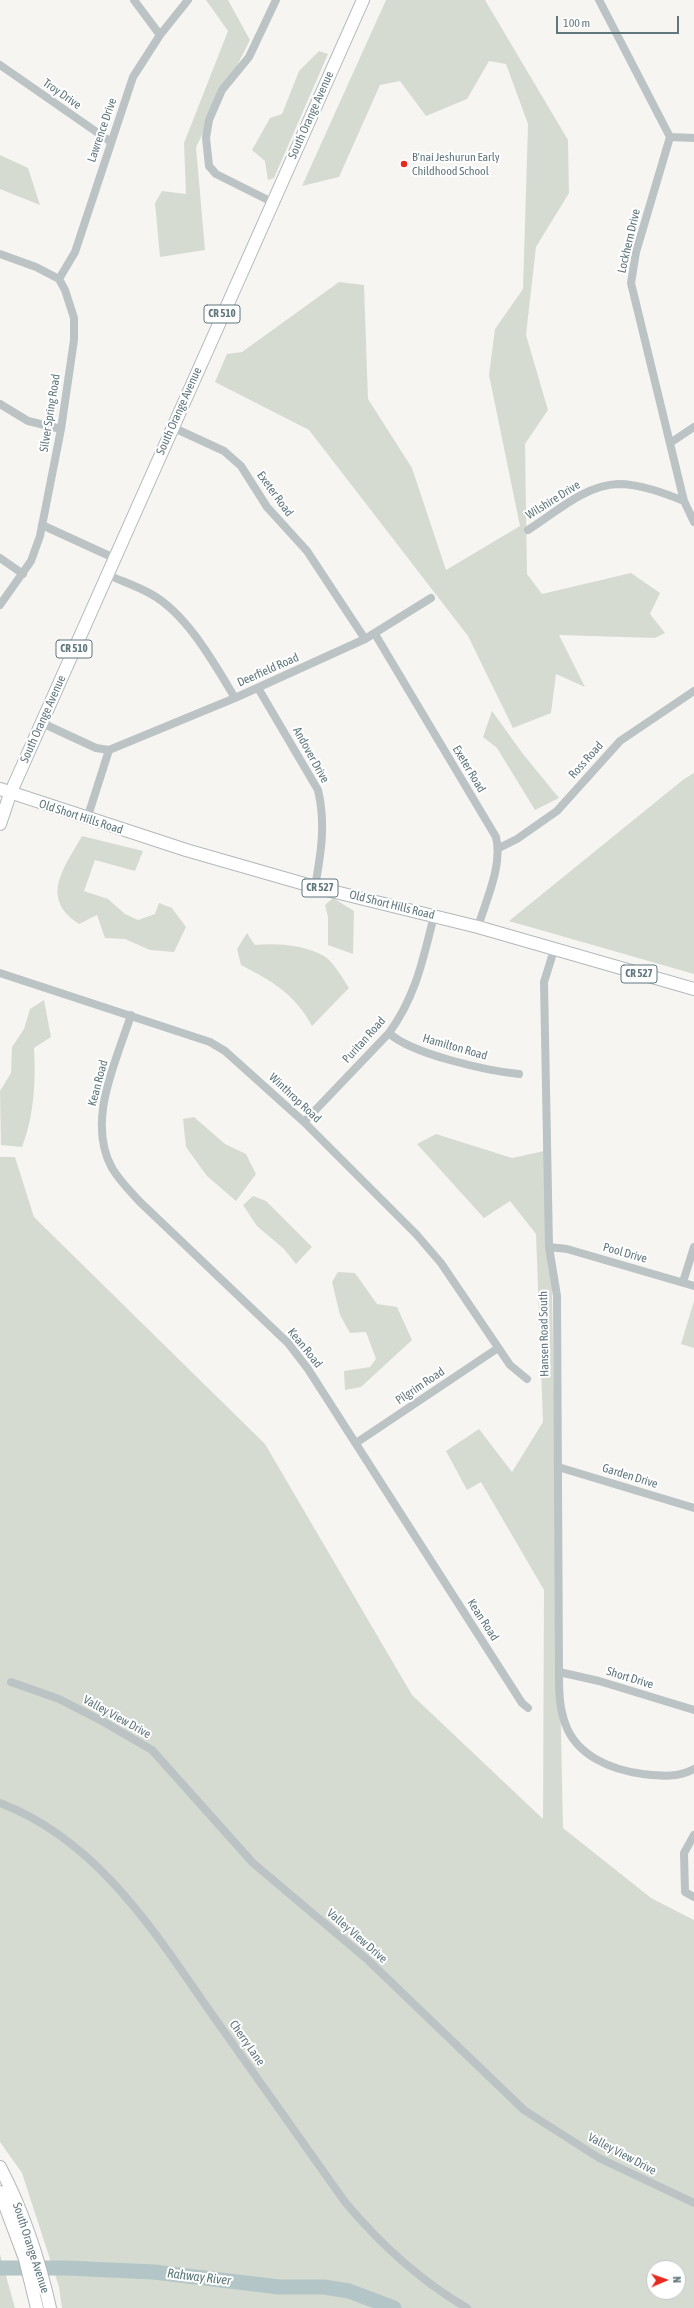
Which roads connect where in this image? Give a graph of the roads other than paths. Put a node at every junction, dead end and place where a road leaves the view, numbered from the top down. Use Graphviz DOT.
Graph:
graph roads {
  1 [pos="134,0"];
  2 [pos="188,0"];
  3 [pos="276,0"];
  4 [pos="363,0"];
  5 [pos="599,0"];
  6 [pos="160,35"];
  7 [pos="0,65"];
  8 [pos="670,137"];
  9 [pos="694,138"];
  10 [pos="111,142"];
  11 [pos="272,202"];
  12 [pos="0,254"];
  13 [pos="59,280"];
  14 [pos="0,404"];
  15 [pos="172,427"];
  16 [pos="694,427"];
  17 [pos="61,430"];
  18 [pos="670,443"];
  19 [pos="684,501"];
  20 [pos="694,522"];
  21 [pos="42,525"];
  22 [pos="528,530"];
  23 [pos="0,558"];
  24 [pos="114,558"];
  25 [pos="23,574"];
  26 [pos="106,574"];
  27 [pos="431,598"];
  28 [pos="0,605"];
  29 [pos="375,634"];
  30 [pos="365,639"];
  31 [pos="258,688"];
  32 [pos="694,691"];
  33 [pos="235,698"];
  34 [pos="42,723"];
  35 [pos="109,750"];
  36 [pos="5,791"];
  37 [pos="87,819"];
  38 [pos="0,824"];
  39 [pos="499,848"];
  40 [pos="315,887"];
  41 [pos="434,916"];
  42 [pos="478,927"];
  43 [pos="554,950"];
  44 [pos="0,973"];
  45 [pos="694,990"];
  46 [pos="131,1015"];
  47 [pos="389,1033"];
  48 [pos="519,1074"];
  49 [pos="304,1122"];
  50 [pos="549,1247"];
  51 [pos="694,1247"];
  52 [pos="683,1282"];
  53 [pos="694,1286"];
  54 [pos="498,1348"];
  55 [pos="527,1379"];
  56 [pos="356,1443"];
  57 [pos="558,1467"];
  58 [pos="694,1508"];
  59 [pos="559,1672"];
  60 [pos="11,1682"];
  61 [pos="528,1708"];
  62 [pos="694,1710"];
  63 [pos="694,1769"];
  64 [pos="0,1803"];
  65 [pos="694,1835"];
  66 [pos="694,1898"];
  67 [pos="0,2167"];
  68 [pos="0,2192"];
  69 [pos="694,2203"];
  70 [pos="30,2258"];
  71 [pos="38,2284"];
  72 [pos="38,2308"];
  73 [pos="50,2308"];
  74 [pos="467,2308"];
  1 -- 6 [label="street"];
  2 -- 6 [label="street, Lawrence Drive"];
  3 -- 11 [label="street"];
  4 -- 11 [label="main road, South Orange Avenue / CR 510"];
  5 -- 8 [label="street"];
  6 -- 10 [label="street, Lawrence Drive"];
  7 -- 10 [label="street, Troy Drive"];
  8 -- 9 [label="street"];
  8 -- 18 [label="street, Lockhern Drive"];
  10 -- 13 [label="street, Lawrence Drive"];
  11 -- 15 [label="main road, South Orange Avenue / CR 510"];
  12 -- 13 [label="street"];
  13 -- 17 [label="street, Silver Spring Road"];
  14 -- 17 [label="street"];
  15 -- 24 [label="main road, South Orange Avenue / CR 510"];
  15 -- 30 [label="street, Exeter Road"];
  16 -- 18 [label="street"];
  17 -- 21 [label="street, Silver Spring Road"];
  18 -- 19 [label="street, Lockhern Drive"];
  19 -- 20 [label="street"];
  19 -- 22 [label="street, Wilshire Drive"];
  21 -- 24 [label="street"];
  21 -- 25 [label="street, Silver Spring Road"];
  23 -- 25 [label="street"];
  24 -- 26 [label="main road, South Orange Avenue / CR 510"];
  25 -- 28 [label="street, Silver Spring Road"];
  26 -- 33 [label="street"];
  26 -- 34 [label="main road, South Orange Avenue / CR 510"];
  27 -- 29 [label="street, Deerfield Road"];
  29 -- 30 [label="street, Deerfield Road"];
  29 -- 39 [label="street, Exeter Road"];
  30 -- 31 [label="street, Deerfield Road"];
  31 -- 33 [label="street, Deerfield Road"];
  31 -- 40 [label="street, Andover Drive"];
  32 -- 39 [label="street, Ross Road"];
  33 -- 35 [label="street, Deerfield Road"];
  34 -- 35 [label="street"];
  34 -- 36 [label="main road, South Orange Avenue / CR 510"];
  35 -- 37 [label="street"];
  36 -- 37 [label="main road, Old Short Hills Road / CR 527"];
  36 -- 38 [label="main road, South Orange Avenue / CR 510"];
  37 -- 40 [label="main road, Old Short Hills Road / CR 527"];
  39 -- 42 [label="street"];
  40 -- 41 [label="main road, Old Short Hills Road / CR 527"];
  41 -- 42 [label="main road, Old Short Hills Road / CR 527"];
  41 -- 47 [label="street, Puritan Road"];
  42 -- 43 [label="main road, Old Short Hills Road / CR 527"];
  43 -- 45 [label="main road, Old Short Hills Road / CR 527"];
  43 -- 50 [label="street, Hansen Road South"];
  44 -- 46 [label="street, Winthrop Road"];
  46 -- 49 [label="street, Winthrop Road"];
  46 -- 56 [label="street, Kean Road"];
  47 -- 48 [label="street, Hamilton Road"];
  47 -- 49 [label="street, Puritan Road"];
  49 -- 54 [label="street, Winthrop Road"];
  50 -- 52 [label="street, Pool Drive"];
  50 -- 57 [label="street, Hansen Road South"];
  51 -- 52 [label="street"];
  52 -- 53 [label="street, Pool Drive"];
  54 -- 55 [label="street, Winthrop Road"];
  54 -- 56 [label="street, Pilgrim Road"];
  56 -- 61 [label="street, Kean Road"];
  57 -- 58 [label="street, Garden Drive"];
  57 -- 59 [label="street, Hansen Road South"];
  59 -- 62 [label="street, Short Drive"];
  59 -- 63 [label="street, Hansen Road South"];
  60 -- 69 [label="street, Valley View Drive"];
  64 -- 74 [label="street, Cherry Lane"];
  65 -- 66 [label="street"];
  67 -- 70 [label="main road, South Orange Avenue"];
  68 -- 70 [label="main road, South Orange Avenue"];
  70 -- 71 [label="main road, South Orange Avenue"];
  71 -- 72 [label="main road, South Orange Avenue"];
  71 -- 73 [label="main road, South Orange Avenue"];
}
